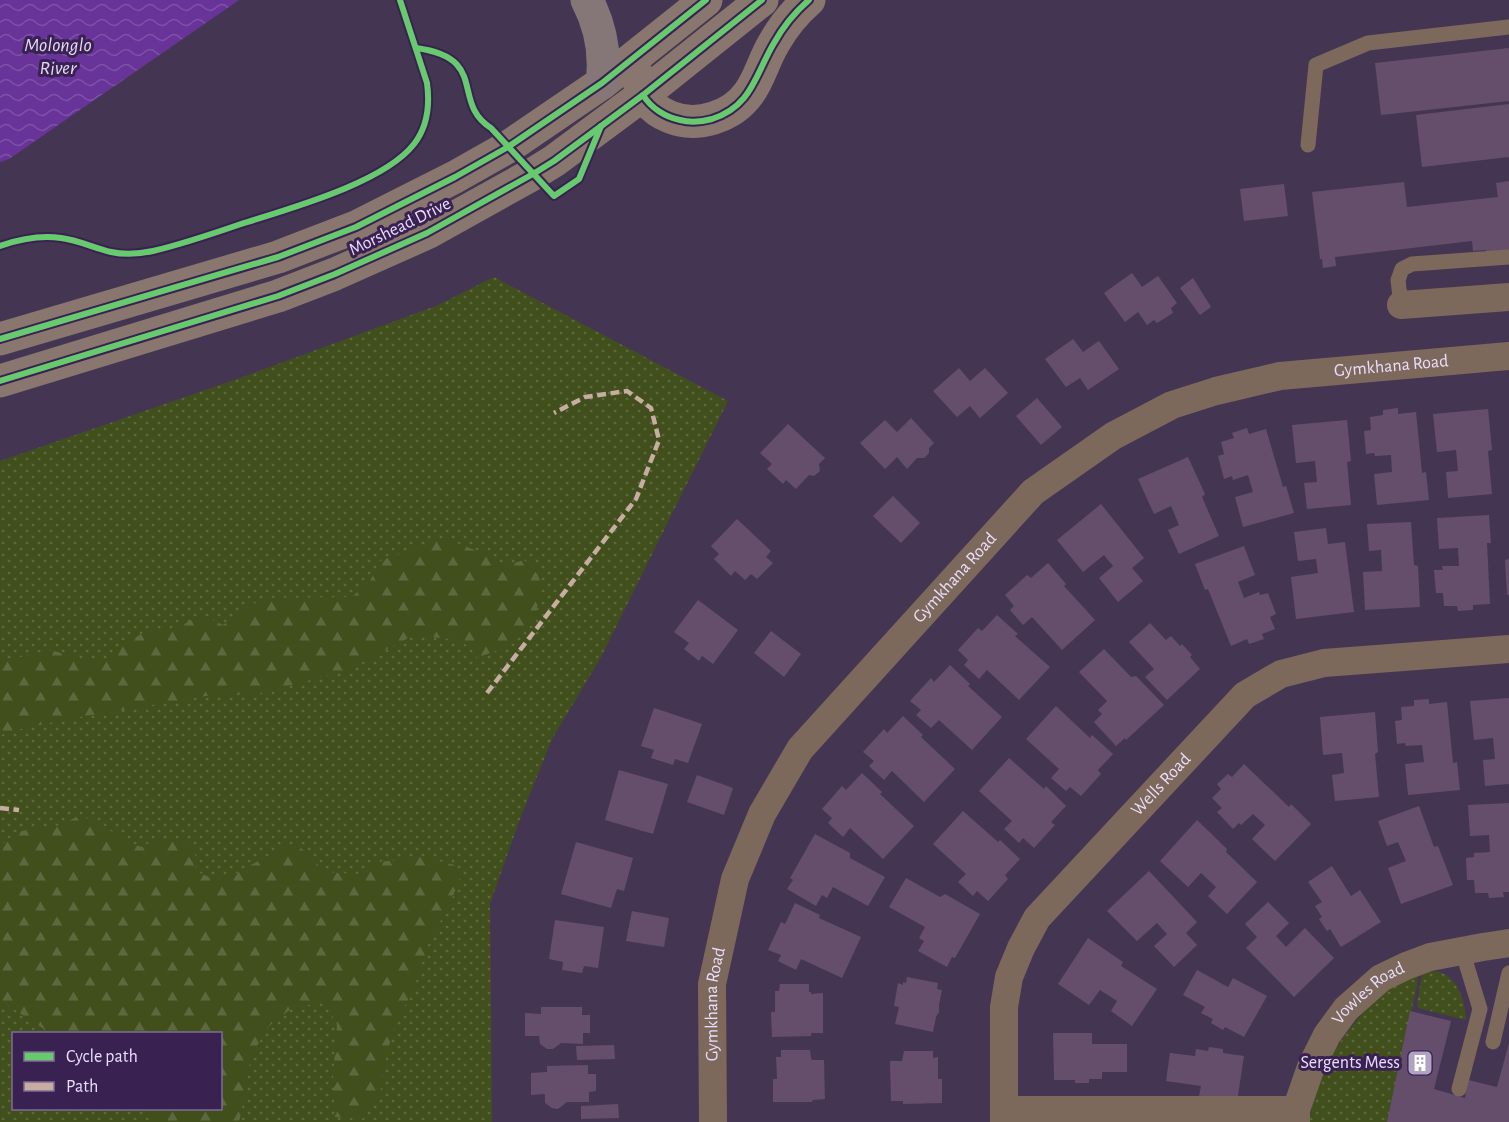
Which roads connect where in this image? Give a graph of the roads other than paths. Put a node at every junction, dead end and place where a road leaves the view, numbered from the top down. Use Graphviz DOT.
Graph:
graph roads {
  1 [pos="587,0"];
  2 [pos="706,0"];
  3 [pos="762,0"];
  4 [pos="809,0"];
  5 [pos="1509,27"];
  6 [pos="641,52"];
  7 [pos="602,83"];
  8 [pos="643,95"];
  9 [pos="1308,145"];
  10 [pos="554,161"];
  11 [pos="1509,257"];
  12 [pos="1509,297"];
  13 [pos="1401,305"];
  14 [pos="0,339"];
  15 [pos="1509,356"];
  16 [pos="0,381"];
  17 [pos="1509,649"];
  18 [pos="1509,943"];
  19 [pos="1462,950"];
  20 [pos="1509,973"];
  21 [pos="1493,1042"];
  22 [pos="1459,1089"];
  23 [pos="1296,1116"];
  24 [pos="713,1122"];
  25 [pos="1004,1122"];
  1 -- 7 [label="highway"];
  2 -- 6 [label="main road, Morshead Drive"];
  3 -- 8 [label="main road, Morshead Drive"];
  4 -- 8 [label="main road"];
  5 -- 9 [label="lane"];
  6 -- 7 [label="main road, Morshead Drive"];
  6 -- 8 [label="main road"];
  7 -- 10 [label="main road"];
  7 -- 14 [label="main road, Morshead Drive"];
  8 -- 10 [label="main road, Morshead Drive"];
  10 -- 16 [label="main road, Morshead Drive"];
  11 -- 13 [label="lane"];
  12 -- 13 [label="street"];
  15 -- 24 [label="street, Gymkhana Road"];
  17 -- 25 [label="street, Wells Road"];
  18 -- 19 [label="street, Vowles Road"];
  19 -- 22 [label="lane"];
  19 -- 23 [label="street, Vowles Road"];
  20 -- 21 [label="lane"];
  23 -- 25 [label="street"];
}
